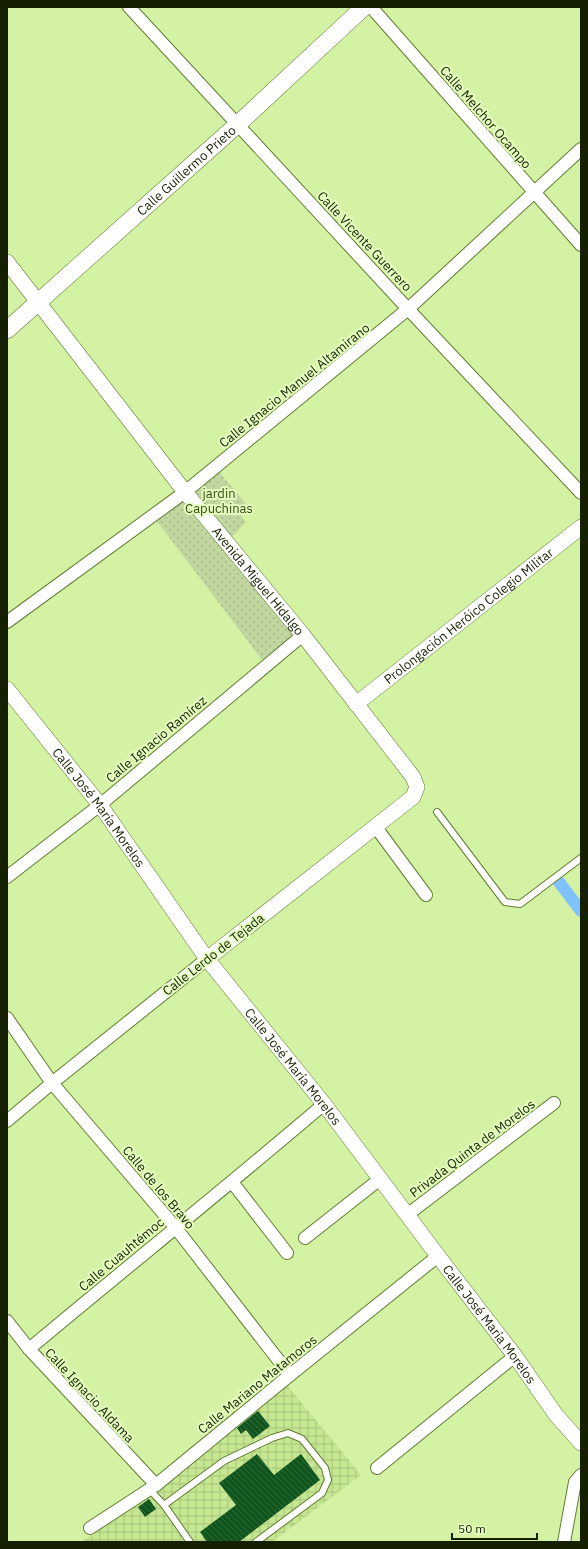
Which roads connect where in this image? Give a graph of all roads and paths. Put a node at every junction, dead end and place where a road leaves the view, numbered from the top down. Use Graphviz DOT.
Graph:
graph roads {
  1 [pos="129,7"];
  2 [pos="364,7"];
  3 [pos="371,7"];
  4 [pos="238,124"];
  5 [pos="581,149"];
  6 [pos="534,193"];
  7 [pos="581,245"];
  8 [pos="7,262"];
  9 [pos="38,302"];
  10 [pos="408,309"];
  11 [pos="7,330"];
  12 [pos="186,492"];
  13 [pos="581,493"];
  14 [pos="581,527"];
  15 [pos="7,622"];
  16 [pos="303,635"];
  17 [pos="7,689"];
  18 [pos="356,704"];
  19 [pos="417,787"];
  20 [pos="100,805"];
  21 [pos="437,812"];
  22 [pos="375,826"];
  23 [pos="581,858"];
  24 [pos="7,877"];
  25 [pos="426,895"];
  26 [pos="207,959"];
  27 [pos="7,1018"];
  28 [pos="52,1083"];
  29 [pos="554,1103"];
  30 [pos="324,1104"];
  31 [pos="7,1121"];
  32 [pos="380,1179"];
  33 [pos="232,1182"];
  34 [pos="407,1215"];
  35 [pos="176,1227"];
  36 [pos="305,1238"];
  37 [pos="287,1253"];
  38 [pos="438,1256"];
  39 [pos="7,1321"];
  40 [pos="29,1349"];
  41 [pos="515,1356"];
  42 [pos="290,1375"];
  43 [pos="581,1443"];
  44 [pos="377,1468"];
  45 [pos="581,1475"];
  46 [pos="153,1487"];
  47 [pos="164,1505"];
  48 [pos="90,1528"];
  49 [pos="190,1542"];
  50 [pos="256,1542"];
  51 [pos="564,1542"];
  1 -- 4 [label="street, Calle Vicente Guerrero"];
  2 -- 4 [label="main road, Calle Guillermo Prieto"];
  3 -- 6 [label="street, Calle Melchor Ocampo"];
  4 -- 9 [label="main road, Calle Guillermo Prieto"];
  4 -- 10 [label="street, Calle Vicente Guerrero"];
  5 -- 6 [label="street, Calle Ignacio Manuel Altamirano"];
  6 -- 7 [label="street, Calle Melchor Ocampo"];
  6 -- 10 [label="street, Calle Ignacio Manuel Altamirano"];
  8 -- 9 [label="street, Avenida Miguel Hidalgo"];
  9 -- 11 [label="main road, Calle Guillermo Prieto"];
  9 -- 12 [label="street, Avenida Miguel Hidalgo"];
  10 -- 12 [label="street, Calle Ignacio Manuel Altamirano"];
  10 -- 13 [label="street, Calle Vicente Guerrero"];
  12 -- 15 [label="street, Calle Ignacio Manuel Altamirano"];
  12 -- 16 [label="street, Avenida Miguel Hidalgo"];
  14 -- 18 [label="street, Prolongación Heróico Colegio Militar"];
  16 -- 18 [label="street, Avenida Miguel Hidalgo"];
  16 -- 20 [label="street, Calle Ignacio Ramírez"];
  17 -- 20 [label="street, Calle José María Morelos"];
  18 -- 19 [label="street, Avenida Miguel Hidalgo"];
  19 -- 22 [label="street, Calle Lerdo de Tejada"];
  20 -- 24 [label="street, Calle Ignacio Ramírez"];
  20 -- 26 [label="street, Calle José María Morelos"];
  21 -- 23 [label="lane"];
  22 -- 25 [label="street"];
  22 -- 26 [label="street, Calle Lerdo de Tejada"];
  26 -- 28 [label="street, Calle Lerdo de Tejada"];
  26 -- 30 [label="street, Calle José María Morelos"];
  27 -- 28 [label="street, Calle de los Bravo"];
  28 -- 31 [label="street, Calle Lerdo de Tejada"];
  28 -- 35 [label="street, Calle de los Bravo"];
  29 -- 34 [label="street, Privada Quinta de Morelos"];
  30 -- 32 [label="street, Calle José María Morelos"];
  30 -- 33 [label="street, Calle Cuauhtémoc"];
  32 -- 34 [label="street, Calle José María Morelos"];
  32 -- 36 [label="street"];
  33 -- 35 [label="street, Calle Cuauhtémoc"];
  33 -- 37 [label="street"];
  34 -- 38 [label="street, Calle José María Morelos"];
  35 -- 40 [label="street, Calle Cuauhtémoc"];
  35 -- 42 [label="street, Calle de los Bravo"];
  38 -- 41 [label="street, Calle José María Morelos"];
  38 -- 42 [label="street, Calle Mariano Matamoros"];
  39 -- 40 [label="street, Calle Ignacio Aldama"];
  40 -- 46 [label="street, Calle Ignacio Aldama"];
  41 -- 43 [label="street, Calle José María Morelos"];
  41 -- 44 [label="street"];
  42 -- 46 [label="street, Calle Mariano Matamoros"];
  45 -- 51 [label="street"];
  46 -- 47 [label="lane"];
  46 -- 48 [label="street, Calle Mariano Matamoros"];
  47 -- 49 [label="lane"];
  47 -- 50 [label="lane"];
}
